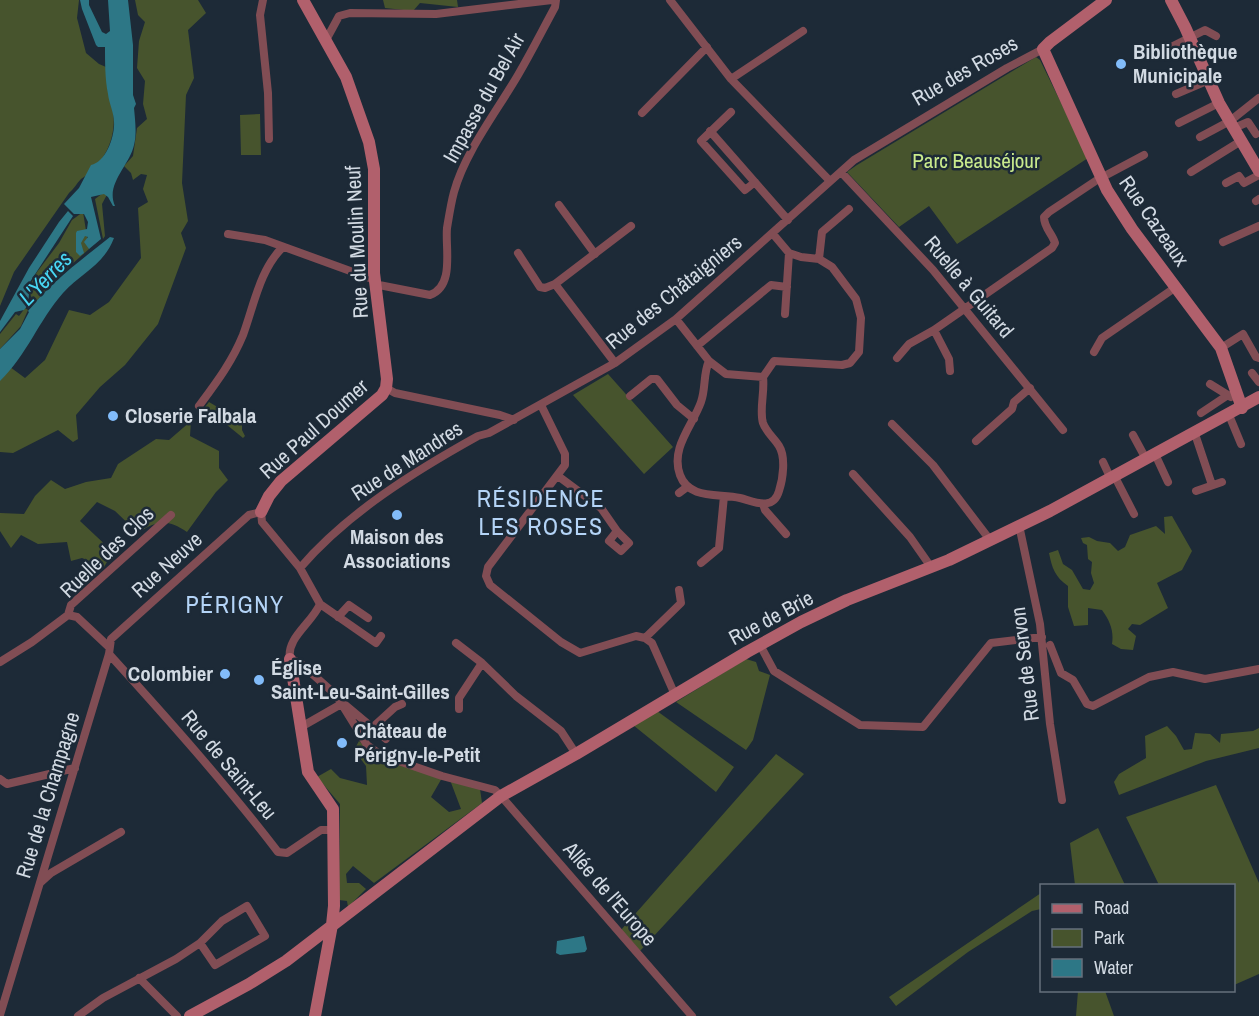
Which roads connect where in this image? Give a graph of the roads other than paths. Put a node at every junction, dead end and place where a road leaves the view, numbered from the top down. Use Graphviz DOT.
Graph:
graph roads {
  1 [pos="263,0"];
  2 [pos="303,0"];
  3 [pos="554,0"];
  4 [pos="670,0"];
  5 [pos="1106,0"];
  6 [pos="1171,0"];
  7 [pos="803,31"];
  8 [pos="1216,36"];
  9 [pos="1190,37"];
  10 [pos="326,40"];
  11 [pos="707,48"];
  12 [pos="1043,50"];
  13 [pos="1159,53"];
  14 [pos="731,79"];
  15 [pos="1209,80"];
  16 [pos="1176,94"];
  17 [pos="1259,98"];
  18 [pos="1219,103"];
  19 [pos="731,112"];
  20 [pos="642,113"];
  21 [pos="1179,123"];
  22 [pos="1232,125"];
  23 [pos="710,131"];
  24 [pos="1256,134"];
  25 [pos="1200,137"];
  26 [pos="269,139"];
  27 [pos="1241,141"];
  28 [pos="1144,155"];
  29 [pos="841,172"];
  30 [pos="1191,172"];
  31 [pos="1259,173"];
  32 [pos="1101,178"];
  33 [pos="830,181"];
  34 [pos="754,182"];
  35 [pos="1226,183"];
  36 [pos="559,205"];
  37 [pos="849,208"];
  38 [pos="788,220"];
  39 [pos="631,226"];
  40 [pos="1259,226"];
  41 [pos="228,234"];
  42 [pos="773,234"];
  43 [pos="1223,242"];
  44 [pos="283,247"];
  45 [pos="518,253"];
  46 [pos="789,253"];
  47 [pos="595,254"];
  48 [pos="819,259"];
  49 [pos="375,280"];
  50 [pos="555,284"];
  51 [pos="787,287"];
  52 [pos="1176,287"];
  53 [pos="965,308"];
  54 [pos="785,314"];
  55 [pos="676,320"];
  56 [pos="934,330"];
  57 [pos="698,346"];
  58 [pos="1221,348"];
  59 [pos="1094,352"];
  60 [pos="897,358"];
  61 [pos="1259,358"];
  62 [pos="709,361"];
  63 [pos="615,363"];
  64 [pos="950,371"];
  65 [pos="1252,373"];
  66 [pos="763,377"];
  67 [pos="1259,382"];
  68 [pos="1210,384"];
  69 [pos="386,388"];
  70 [pos="1030,388"];
  71 [pos="630,396"];
  72 [pos="1259,397"];
  73 [pos="1236,400"];
  74 [pos="540,405"];
  75 [pos="199,406"];
  76 [pos="1201,413"];
  77 [pos="1229,415"];
  78 [pos="694,418"];
  79 [pos="514,420"];
  80 [pos="892,424"];
  81 [pos="1063,429"];
  82 [pos="1195,434"];
  83 [pos="1133,435"];
  84 [pos="976,441"];
  85 [pos="1241,444"];
  86 [pos="1151,456"];
  87 [pos="1103,462"];
  88 [pos="853,474"];
  89 [pos="558,476"];
  90 [pos="1113,478"];
  91 [pos="1168,482"];
  92 [pos="1222,482"];
  93 [pos="1212,485"];
  94 [pos="687,486"];
  95 [pos="1196,490"];
  96 [pos="679,493"];
  97 [pos="724,496"];
  98 [pos="763,504"];
  99 [pos="261,512"];
  100 [pos="1134,514"];
  101 [pos="171,515"];
  102 [pos="1019,525"];
  103 [pos="617,531"];
  104 [pos="786,534"];
  105 [pos="990,540"];
  106 [pos="701,563"];
  107 [pos="931,567"];
  108 [pos="300,568"];
  109 [pos="679,590"];
  110 [pos="320,604"];
  111 [pos="68,615"];
  112 [pos="338,617"];
  113 [pos="368,618"];
  114 [pos="381,636"];
  115 [pos="1042,637"];
  116 [pos="645,638"];
  117 [pos="456,643"];
  118 [pos="760,645"];
  119 [pos="1050,645"];
  120 [pos="109,651"];
  121 [pos="290,659"];
  122 [pos="0,662"];
  123 [pos="482,663"];
  124 [pos="1259,669"];
  125 [pos="675,695"];
  126 [pos="402,704"];
  127 [pos="341,705"];
  128 [pos="459,709"];
  129 [pos="301,727"];
  130 [pos="372,728"];
  131 [pos="386,739"];
  132 [pos="576,754"];
  133 [pos="75,768"];
  134 [pos="0,778"];
  135 [pos="501,796"];
  136 [pos="1062,800"];
  137 [pos="334,830"];
  138 [pos="121,832"];
  139 [pos="41,882"];
  140 [pos="332,925"];
  141 [pos="200,943"];
  142 [pos="139,978"];
  143 [pos="0,1015"];
  144 [pos="78,1016"];
  145 [pos="177,1016"];
  146 [pos="190,1016"];
  147 [pos="315,1016"];
  148 [pos="692,1016"];
  1 -- 26 [label="street"];
  2 -- 10 [label="street, Rue du Moulin Neuf"];
  3 -- 10 [label="street"];
  3 -- 49 [label="street, Impasse du Bel Air"];
  4 -- 11 [label="street"];
  5 -- 12 [label="street, Rue des Roses"];
  6 -- 9 [label="street"];
  7 -- 14 [label="street"];
  8 -- 9 [label="street"];
  9 -- 13 [label="street"];
  9 -- 15 [label="street"];
  10 -- 49 [label="street, Rue du Moulin Neuf"];
  11 -- 14 [label="street"];
  11 -- 20 [label="street"];
  12 -- 29 [label="street, Rue des Roses"];
  12 -- 32 [label="street, Rue Cazeaux"];
  14 -- 33 [label="street"];
  15 -- 16 [label="street"];
  15 -- 18 [label="street"];
  17 -- 22 [label="street"];
  18 -- 21 [label="street"];
  18 -- 22 [label="street"];
  19 -- 23 [label="street"];
  22 -- 24 [label="street"];
  22 -- 25 [label="street"];
  22 -- 27 [label="street"];
  23 -- 34 [label="street"];
  23 -- 34 [label="street"];
  27 -- 30 [label="street"];
  27 -- 31 [label="street"];
  28 -- 32 [label="street"];
  29 -- 33 [label="street, Rue des Châtaigniers"];
  29 -- 53 [label="street, Ruelle à Guitard"];
  31 -- 35 [label="street"];
  32 -- 52 [label="street, Rue Cazeaux"];
  32 -- 53 [label="street"];
  33 -- 38 [label="street, Rue des Châtaigniers"];
  34 -- 38 [label="street"];
  36 -- 47 [label="street"];
  37 -- 48 [label="street"];
  38 -- 42 [label="street, Rue des Châtaigniers"];
  39 -- 47 [label="street"];
  40 -- 43 [label="street"];
  41 -- 44 [label="street"];
  42 -- 46 [label="street"];
  42 -- 55 [label="street, Rue des Châtaigniers"];
  44 -- 49 [label="street"];
  44 -- 75 [label="street"];
  45 -- 50 [label="street"];
  46 -- 48 [label="street"];
  46 -- 51 [label="street"];
  47 -- 50 [label="street"];
  48 -- 66 [label="street"];
  49 -- 69 [label="street, Rue du Moulin Neuf"];
  50 -- 63 [label="street"];
  51 -- 54 [label="street"];
  51 -- 57 [label="street"];
  52 -- 58 [label="street, Rue Cazeaux"];
  52 -- 59 [label="street"];
  53 -- 56 [label="street"];
  53 -- 70 [label="street, Ruelle à Guitard"];
  55 -- 57 [label="street"];
  55 -- 63 [label="street, Rue des Châtaigniers"];
  56 -- 60 [label="street"];
  56 -- 64 [label="street"];
  57 -- 62 [label="street"];
  58 -- 61 [label="street"];
  58 -- 73 [label="street, Rue Cazeaux"];
  62 -- 66 [label="street"];
  62 -- 78 [label="street"];
  63 -- 74 [label="street, Rue des Châtaigniers"];
  65 -- 67 [label="street"];
  66 -- 98 [label="street"];
  68 -- 73 [label="street"];
  69 -- 79 [label="street"];
  69 -- 99 [label="street, Rue Paul Doumer"];
  70 -- 81 [label="street, Ruelle à Guitard"];
  70 -- 84 [label="street"];
  71 -- 78 [label="street"];
  72 -- 73 [label="street, Rue de Brie"];
  73 -- 76 [label="street"];
  73 -- 77 [label="street, Rue de Brie"];
  74 -- 79 [label="street, Rue des Châtaigniers"];
  74 -- 89 [label="street"];
  77 -- 82 [label="street, Rue de Brie"];
  77 -- 85 [label="street"];
  78 -- 94 [label="street"];
  79 -- 108 [label="street, Rue de Mandres"];
  80 -- 105 [label="street"];
  82 -- 86 [label="street, Rue de Brie"];
  82 -- 93 [label="street"];
  83 -- 86 [label="street"];
  86 -- 90 [label="street, Rue de Brie"];
  86 -- 91 [label="street"];
  87 -- 90 [label="street"];
  88 -- 107 [label="street"];
  89 -- 103 [label="street"];
  89 -- 116 [label="street"];
  90 -- 100 [label="street"];
  90 -- 102 [label="street, Rue de Brie"];
  92 -- 93 [label="street"];
  93 -- 95 [label="street"];
  94 -- 96 [label="street"];
  94 -- 97 [label="street"];
  97 -- 98 [label="street"];
  97 -- 106 [label="street"];
  98 -- 104 [label="street"];
  99 -- 108 [label="street, Rue Paul Doumer"];
  99 -- 120 [label="street, Rue Neuve"];
  101 -- 111 [label="street, Ruelle des Clos"];
  102 -- 105 [label="street, Rue de Brie"];
  102 -- 115 [label="street, Rue de Servon"];
  105 -- 107 [label="street, Rue de Brie"];
  107 -- 118 [label="street, Rue de Brie"];
  108 -- 110 [label="street, Rue Paul Doumer"];
  109 -- 116 [label="street"];
  110 -- 112 [label="street"];
  110 -- 121 [label="street"];
  111 -- 120 [label="street, Rue de Saint-Leu"];
  111 -- 122 [label="street, Ruelle des Clos"];
  112 -- 113 [label="street"];
  112 -- 114 [label="street"];
  115 -- 118 [label="street"];
  115 -- 136 [label="street, Rue de Servon"];
  116 -- 125 [label="street"];
  117 -- 123 [label="street"];
  118 -- 125 [label="street, Rue de Brie"];
  119 -- 124 [label="street"];
  120 -- 133 [label="street, Rue de la Champagne"];
  120 -- 137 [label="street, Rue de Saint-Leu"];
  121 -- 127 [label="street"];
  121 -- 129 [label="street"];
  123 -- 128 [label="street"];
  123 -- 132 [label="street"];
  125 -- 132 [label="street, Rue de Brie"];
  126 -- 130 [label="street"];
  127 -- 129 [label="street"];
  127 -- 130 [label="street"];
  127 -- 135 [label="street"];
  129 -- 137 [label="street"];
  130 -- 131 [label="street"];
  132 -- 135 [label="street, Rue de Brie"];
  133 -- 134 [label="street"];
  133 -- 139 [label="street, Rue de la Champagne"];
  135 -- 140 [label="street, Rue de Brie"];
  135 -- 148 [label="street, Allée de l'Europe"];
  137 -- 140 [label="street"];
  138 -- 139 [label="street"];
  139 -- 143 [label="street, Rue de la Champagne"];
  140 -- 146 [label="street, Rue de Brie"];
  140 -- 147 [label="street"];
  141 -- 141 [label="street"];
  141 -- 142 [label="street"];
  142 -- 144 [label="street"];
  142 -- 145 [label="street"];
}
